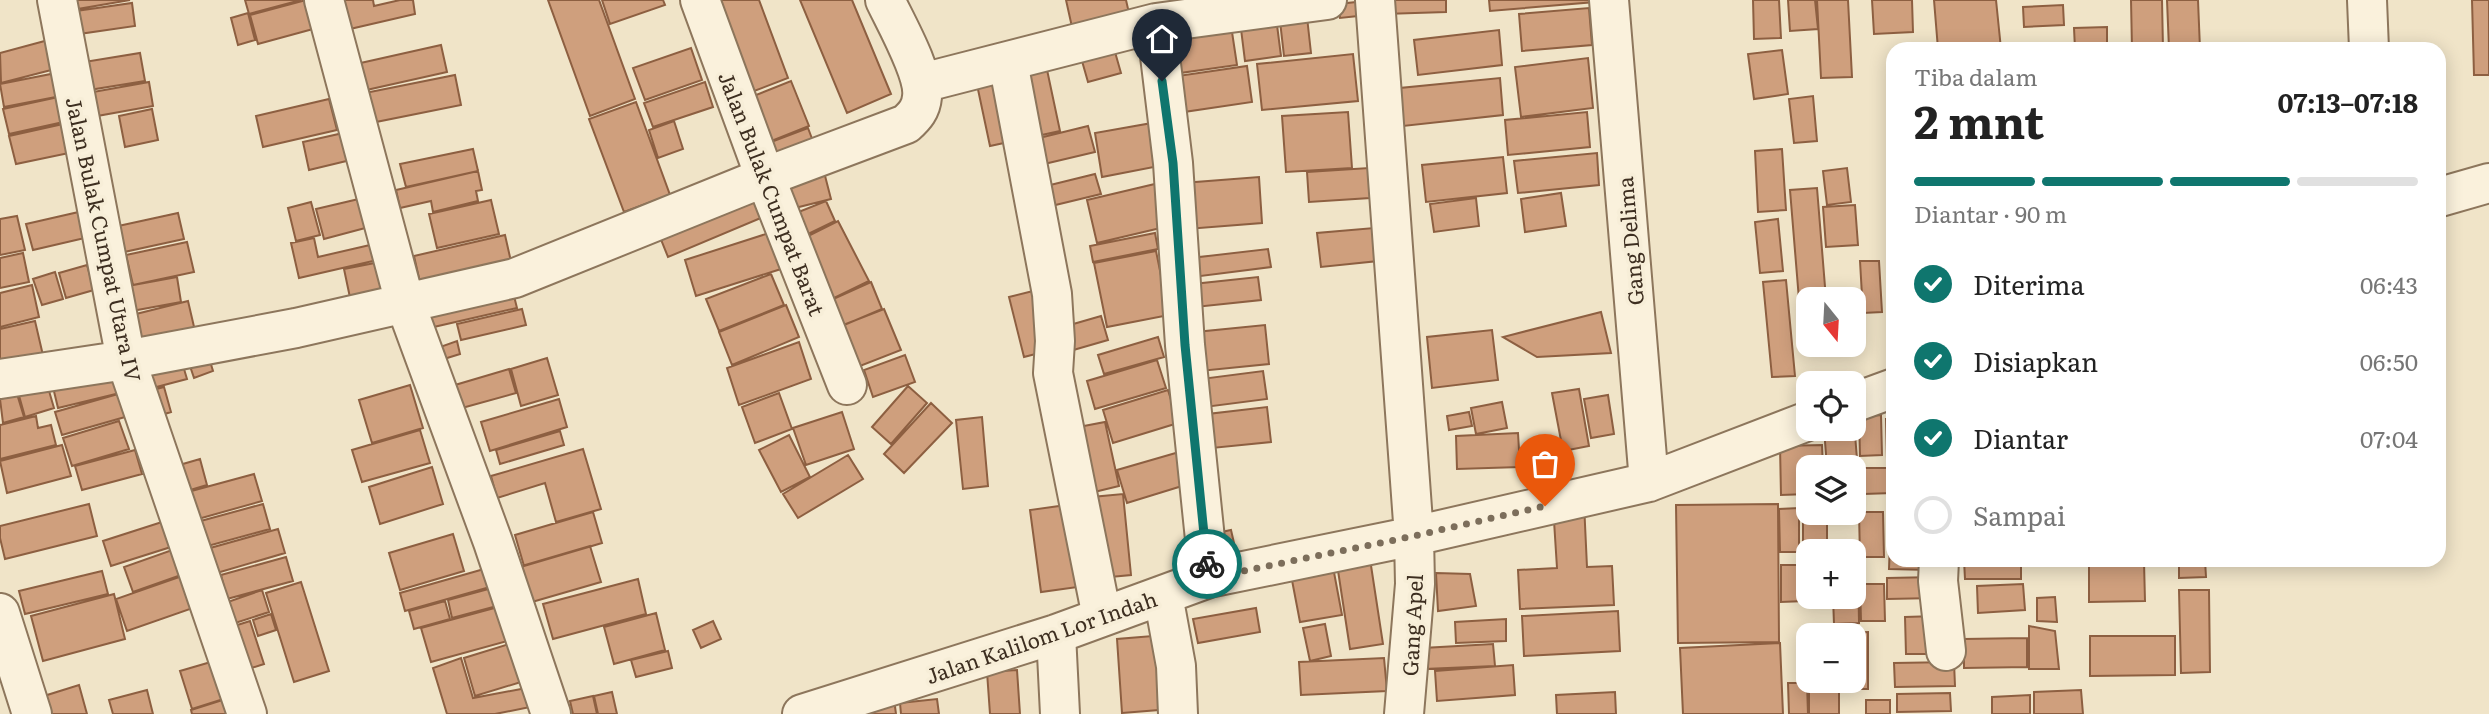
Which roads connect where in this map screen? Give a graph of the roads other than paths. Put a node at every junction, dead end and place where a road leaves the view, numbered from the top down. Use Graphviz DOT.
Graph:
graph roads {
  1 [pos="57,0"];
  2 [pos="324,0"];
  3 [pos="700,0"];
  4 [pos="886,0"];
  5 [pos="1327,0"];
  6 [pos="1375,0"];
  7 [pos="1609,0"];
  8 [pos="2367,0"];
  9 [pos="1282,3"];
  10 [pos="1143,17"];
  11 [pos="2369,42"];
  12 [pos="1008,61"];
  13 [pos="922,83"];
  14 [pos="765,177"];
  15 [pos="2489,183"];
  16 [pos="2446,195"];
  17 [pos="405,303"];
  18 [pos="126,360"];
  19 [pos="0,379"];
  20 [pos="847,385"];
  21 [pos="1886,391"];
  22 [pos="1866,398"];
  23 [pos="1796,426"];
  24 [pos="1649,482"];
  25 [pos="1414,536"];
  26 [pos="1939,567"];
  27 [pos="1209,578"];
  28 [pos="1163,595"];
  29 [pos="0,613"];
  30 [pos="1102,617"];
  31 [pos="1056,634"];
  32 [pos="1946,651"];
  33 [pos="825,710"];
  34 [pos="32,714"];
  35 [pos="247,714"];
  36 [pos="551,714"];
  37 [pos="1060,714"];
  38 [pos="1178,714"];
  39 [pos="1404,714"];
  1 -- 18 [label="street, Jalan Bulak Cumpat Utara IV"];
  2 -- 17 [label="street"];
  3 -- 14 [label="street, Jalan Bulak Cumpat Barat"];
  4 -- 13 [label="street"];
  5 -- 9 [label="street"];
  6 -- 25 [label="street, Gang Apel"];
  7 -- 24 [label="street, Gang Delima"];
  8 -- 11 [label="street"];
  9 -- 10 [label="street"];
  10 -- 12 [label="street"];
  10 -- 27 [label="street"];
  12 -- 13 [label="street"];
  12 -- 30 [label="street"];
  13 -- 14 [label="street"];
  14 -- 17 [label="street"];
  14 -- 20 [label="street, Jalan Bulak Cumpat Barat"];
  15 -- 16 [label="street"];
  17 -- 18 [label="street"];
  17 -- 36 [label="street"];
  18 -- 19 [label="street"];
  18 -- 35 [label="street, Jalan Bulak Cumpat Utara IV"];
  21 -- 22 [label="street"];
  23 -- 24 [label="street, Jalan Kalilom Lor Indah"];
  24 -- 25 [label="street, Jalan Kalilom Lor Indah"];
  25 -- 27 [label="street, Jalan Kalilom Lor Indah"];
  25 -- 39 [label="street, Gang Apel"];
  26 -- 32 [label="street"];
  27 -- 28 [label="street, Jalan Kalilom Lor Indah"];
  28 -- 30 [label="street, Jalan Kalilom Lor Indah"];
  28 -- 38 [label="street"];
  29 -- 34 [label="street"];
  30 -- 31 [label="street, Jalan Kalilom Lor Indah"];
  31 -- 33 [label="street, Jalan Kalilom Lor Indah"];
  31 -- 37 [label="street"];
}
